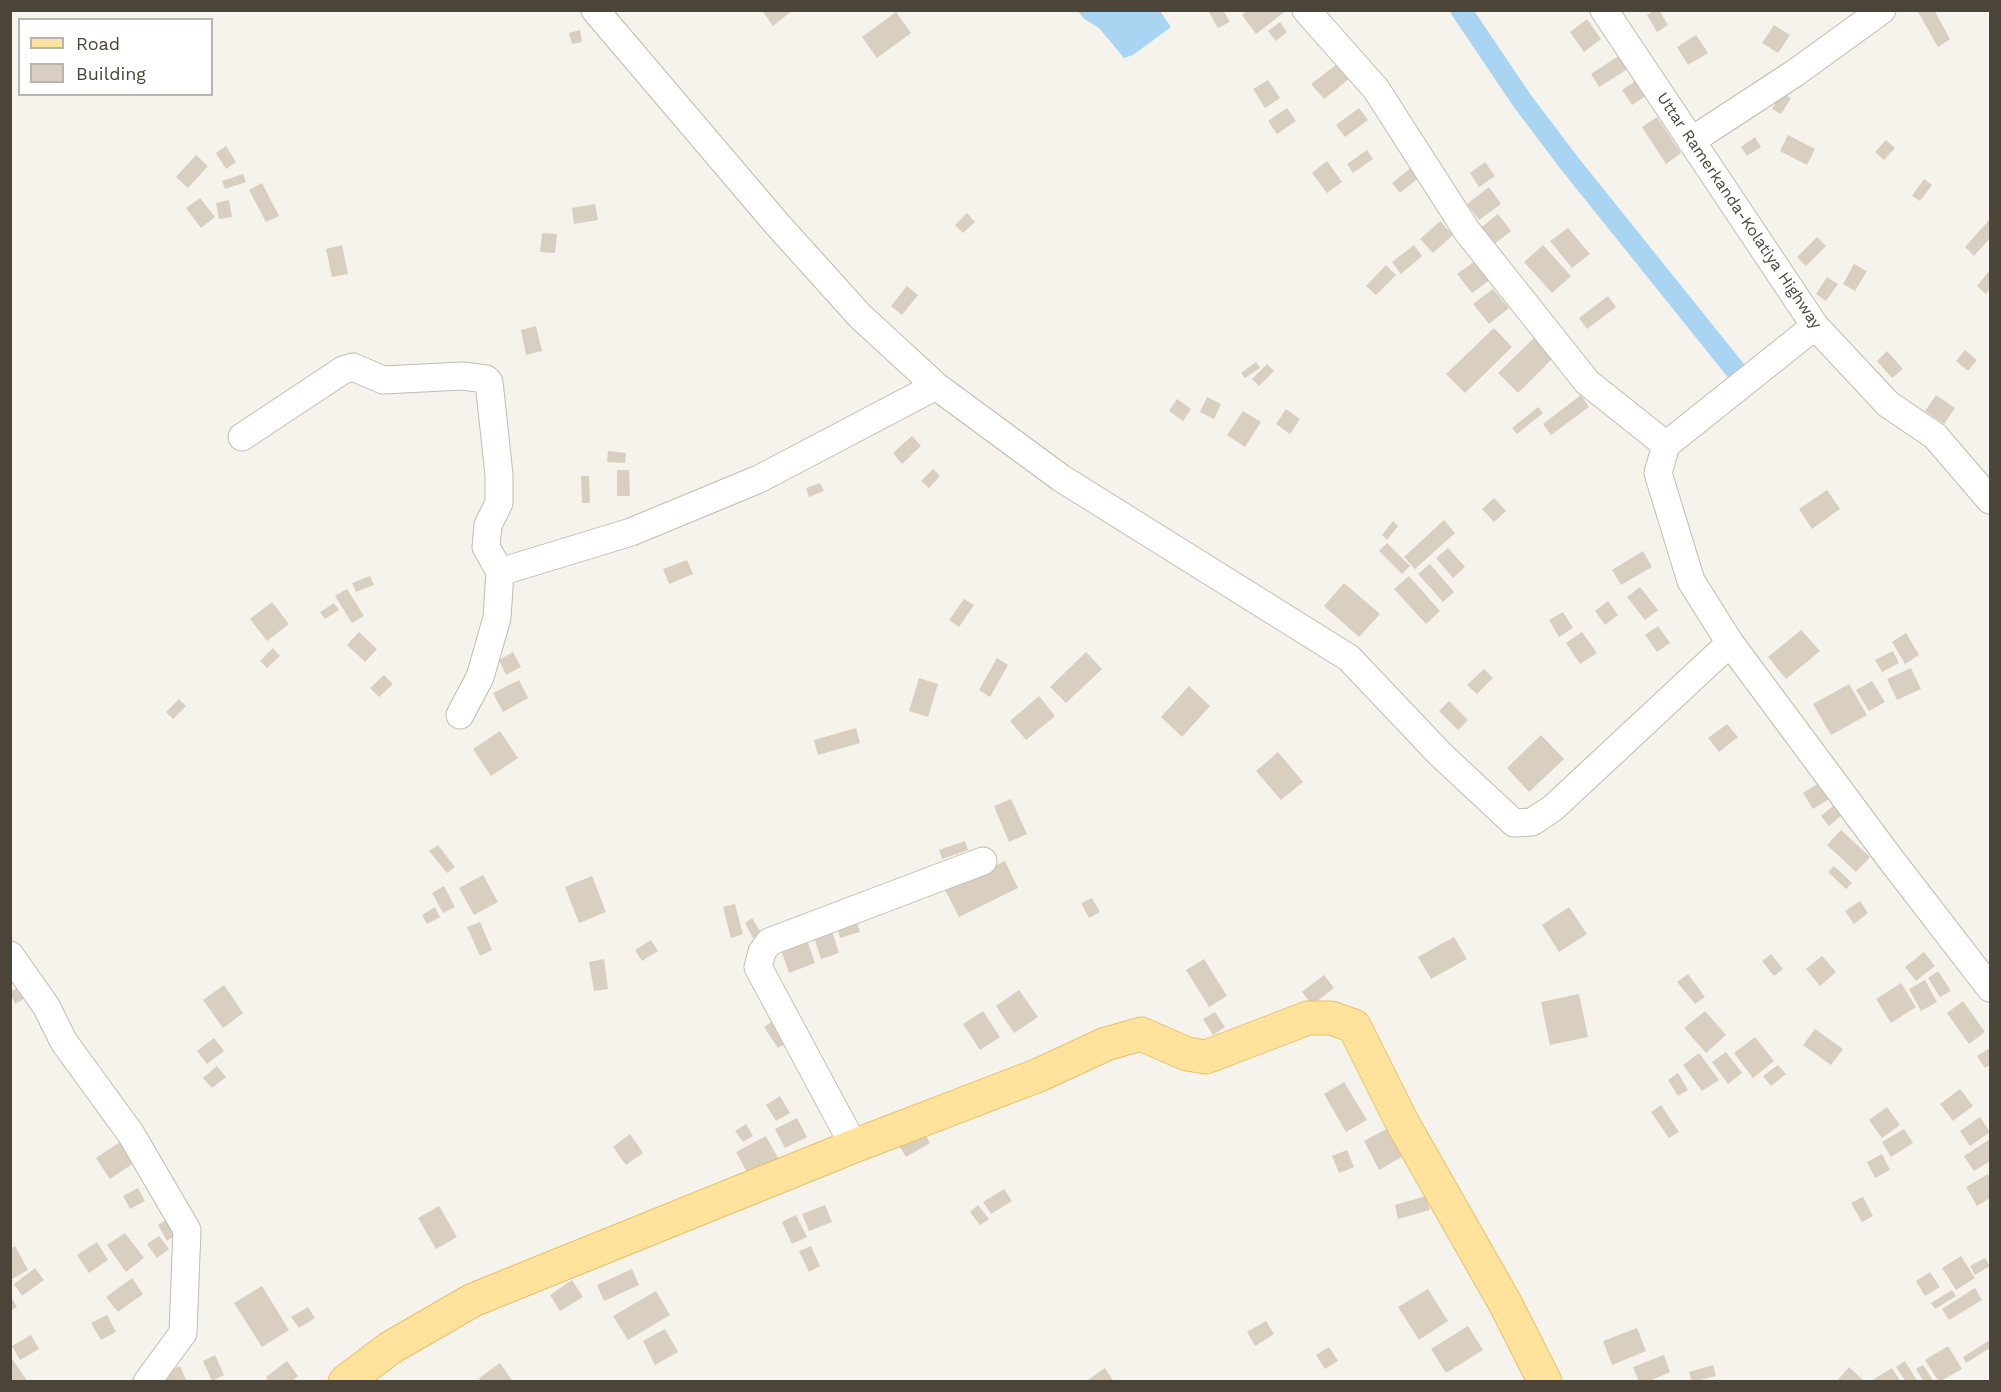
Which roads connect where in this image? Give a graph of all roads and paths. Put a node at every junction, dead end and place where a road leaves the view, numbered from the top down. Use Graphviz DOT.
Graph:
graph roads {
  1 [pos="595,10"];
  2 [pos="1306,10"];
  3 [pos="1604,10"];
  4 [pos="1882,10"];
  5 [pos="1691,141"];
  6 [pos="1815,326"];
  7 [pos="936,386"];
  8 [pos="242,437"];
  9 [pos="1666,445"];
  10 [pos="1990,500"];
  11 [pos="500,572"];
  12 [pos="1730,643"];
  13 [pos="460,715"];
  14 [pos="983,861"];
  15 [pos="10,955"];
  16 [pos="1990,988"];
  17 [pos="854,1146"];
  18 [pos="147,1382"];
  19 [pos="345,1382"];
  20 [pos="1545,1382"];
  1 -- 7 [label="street"];
  2 -- 9 [label="street"];
  3 -- 5 [label="street, Uttar Ramerkanda-Kolatiya Highway"];
  4 -- 5 [label="street"];
  5 -- 6 [label="street, Uttar Ramerkanda-Kolatiya Highway"];
  6 -- 9 [label="street"];
  6 -- 10 [label="street, Uttar Ramerkanda-Kolatiya Highway"];
  7 -- 11 [label="street"];
  7 -- 12 [label="street"];
  8 -- 11 [label="street"];
  9 -- 12 [label="street"];
  11 -- 13 [label="street"];
  12 -- 16 [label="street"];
  14 -- 17 [label="street"];
  15 -- 18 [label="street"];
  17 -- 19 [label="main road"];
  17 -- 20 [label="main road"];
}
